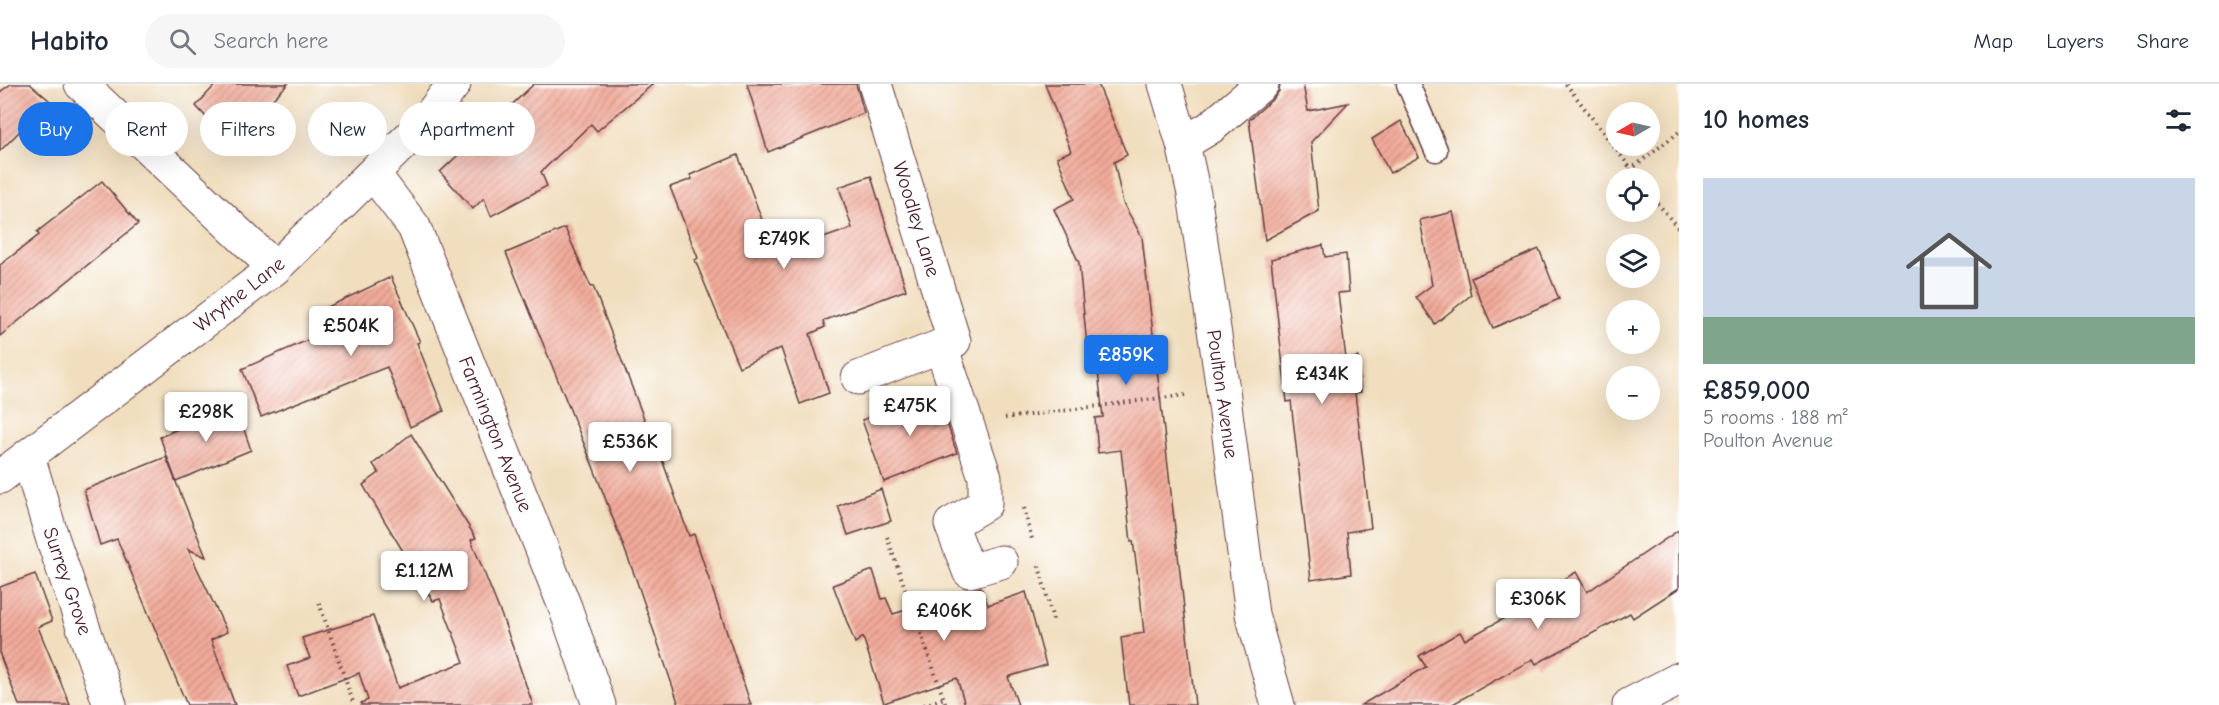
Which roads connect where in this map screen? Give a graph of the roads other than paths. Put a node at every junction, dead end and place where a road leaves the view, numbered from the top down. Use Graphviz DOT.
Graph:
graph roads {
  1 [pos="81,84"];
  2 [pos="454,84"];
  3 [pos="875,84"];
  4 [pos="1165,84"];
  5 [pos="1262,84"];
  6 [pos="1408,84"];
  7 [pos="1183,144"];
  8 [pos="1436,150"];
  9 [pos="372,175"];
  10 [pos="275,268"];
  11 [pos="941,346"];
  12 [pos="858,378"];
  13 [pos="28,456"];
  14 [pos="0,477"];
  15 [pos="1001,562"];
  16 [pos="1679,679"];
  17 [pos="110,705"];
  18 [pos="600,705"];
  19 [pos="1278,705"];
  20 [pos="1629,705"];
  1 -- 10 [label="street"];
  2 -- 9 [label="street, Wrythe Lane"];
  3 -- 11 [label="street, Woodley Lane"];
  4 -- 7 [label="street, Poulton Avenue"];
  5 -- 7 [label="street"];
  6 -- 8 [label="lane"];
  7 -- 19 [label="street, Poulton Avenue"];
  9 -- 10 [label="street, Wrythe Lane"];
  9 -- 18 [label="street, Farmington Avenue"];
  10 -- 13 [label="street, Wrythe Lane"];
  11 -- 12 [label="street"];
  11 -- 15 [label="street"];
  13 -- 14 [label="street, Wrythe Lane"];
  13 -- 17 [label="street, Surrey Grove"];
  16 -- 20 [label="street"];
}
